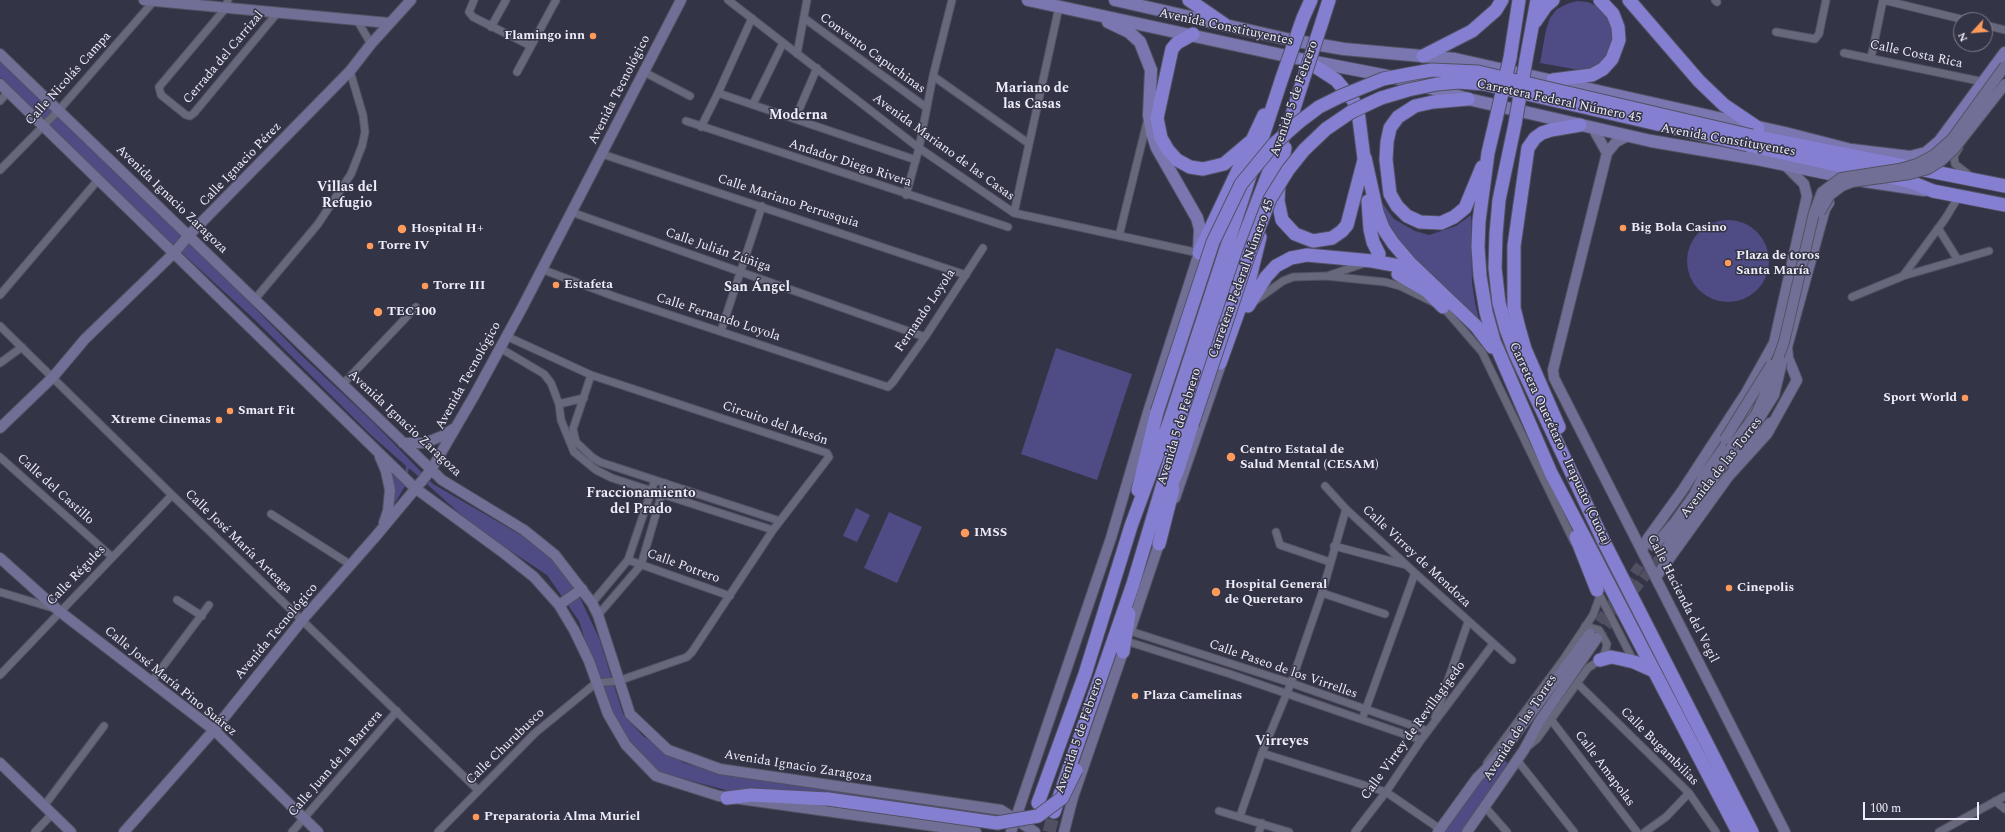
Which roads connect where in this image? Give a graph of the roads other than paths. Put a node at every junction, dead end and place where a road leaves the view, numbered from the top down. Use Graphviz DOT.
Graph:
graph roads {
  1 [pos="411,0"];
  2 [pos="474,0"];
  3 [pos="506,0"];
  4 [pos="556,0"];
  5 [pos="681,0"];
  6 [pos="728,0"];
  7 [pos="807,0"];
  8 [pos="952,0"];
  9 [pos="1028,0"];
  10 [pos="1115,0"];
  11 [pos="1188,0"];
  12 [pos="1311,0"];
  13 [pos="1329,0"];
  14 [pos="1502,0"];
  15 [pos="1519,0"];
  16 [pos="1537,0"];
  17 [pos="1554,0"];
  18 [pos="1600,0"];
  19 [pos="1826,0"];
  20 [pos="1883,0"];
  21 [pos="148,1"];
  22 [pos="1631,2"];
  23 [pos="227,4"];
  24 [pos="1059,7"];
  25 [pos="278,12"];
  26 [pos="1093,14"];
  27 [pos="1953,17"];
  28 [pos="752,18"];
  29 [pos="804,18"];
  30 [pos="357,20"];
  31 [pos="390,23"];
  32 [pos="1224,24"];
  33 [pos="491,27"];
  34 [pos="1532,27"];
  35 [pos="1993,27"];
  36 [pos="2005,30"];
  37 [pos="1776,32"];
  38 [pos="1193,34"];
  39 [pos="783,43"];
  40 [pos="371,44"];
  41 [pos="531,46"];
  42 [pos="1844,53"];
  43 [pos="2005,53"];
  44 [pos="0,54"];
  45 [pos="797,54"];
  46 [pos="1423,56"];
  47 [pos="1871,58"];
  48 [pos="1305,60"];
  49 [pos="2005,66"];
  50 [pos="817,68"];
  51 [pos="350,71"];
  52 [pos="517,72"];
  53 [pos="644,72"];
  54 [pos="933,76"];
  55 [pos="1553,80"];
  56 [pos="1984,82"];
  57 [pos="0,84"];
  58 [pos="1280,84"];
  59 [pos="2005,84"];
  60 [pos="2005,90"];
  61 [pos="8,92"];
  62 [pos="718,93"];
  63 [pos="690,96"];
  64 [pos="1468,99"];
  65 [pos="0,101"];
  66 [pos="753,104"];
  67 [pos="927,108"];
  68 [pos="59,110"];
  69 [pos="1962,114"];
  70 [pos="1149,115"];
  71 [pos="795,119"];
  72 [pos="686,121"];
  73 [pos="1981,121"];
  74 [pos="1289,124"];
  75 [pos="1580,125"];
  76 [pos="44,126"];
  77 [pos="701,127"];
  78 [pos="1593,128"];
  79 [pos="1628,136"];
  80 [pos="1753,136"];
  81 [pos="1250,142"];
  82 [pos="1028,143"];
  83 [pos="919,148"];
  84 [pos="1849,150"];
  85 [pos="1488,153"];
  86 [pos="1607,153"];
  87 [pos="602,154"];
  88 [pos="1365,158"];
  89 [pos="916,160"];
  90 [pos="1882,162"];
  91 [pos="1786,166"];
  92 [pos="0,170"];
  93 [pos="1268,174"];
  94 [pos="98,180"];
  95 [pos="1864,181"];
  96 [pos="1977,181"];
  97 [pos="2005,186"];
  98 [pos="1934,191"];
  99 [pos="906,195"];
  100 [pos="1959,196"];
  101 [pos="2005,205"];
  102 [pos="762,206"];
  103 [pos="571,212"];
  104 [pos="1014,213"];
  105 [pos="1008,227"];
  106 [pos="1938,228"];
  107 [pos="190,236"];
  108 [pos="1119,236"];
  109 [pos="984,248"];
  110 [pos="1989,251"];
  111 [pos="174,253"];
  112 [pos="1199,254"];
  113 [pos="1375,257"];
  114 [pos="1958,260"];
  115 [pos="541,269"];
  116 [pos="1418,270"];
  117 [pos="740,271"];
  118 [pos="1398,274"];
  119 [pos="966,275"];
  120 [pos="1326,276"];
  121 [pos="1903,276"];
  122 [pos="0,295"];
  123 [pos="1852,296"];
  124 [pos="255,299"];
  125 [pos="1248,306"];
  126 [pos="416,307"];
  127 [pos="1443,308"];
  128 [pos="0,326"];
  129 [pos="722,331"];
  130 [pos="506,336"];
  131 [pos="925,337"];
  132 [pos="1786,345"];
  133 [pos="22,347"];
  134 [pos="500,348"];
  135 [pos="1764,362"];
  136 [pos="0,363"];
  137 [pos="1220,363"];
  138 [pos="1506,371"];
  139 [pos="591,376"];
  140 [pos="53,377"];
  141 [pos="1755,377"];
  142 [pos="343,384"];
  143 [pos="888,387"];
  144 [pos="584,398"];
  145 [pos="558,404"];
  146 [pos="1776,418"];
  147 [pos="458,425"];
  148 [pos="0,428"];
  149 [pos="403,443"];
  150 [pos="1732,450"];
  151 [pos="377,451"];
  152 [pos="0,457"];
  153 [pos="431,470"];
  154 [pos="1551,474"];
  155 [pos="655,480"];
  156 [pos="665,483"];
  157 [pos="1326,486"];
  158 [pos="1709,486"];
  159 [pos="415,488"];
  160 [pos="651,490"];
  161 [pos="1682,491"];
  162 [pos="662,493"];
  163 [pos="172,495"];
  164 [pos="1694,495"];
  165 [pos="1346,509"];
  166 [pos="271,514"];
  167 [pos="780,521"];
  168 [pos="1131,526"];
  169 [pos="381,530"];
  170 [pos="773,530"];
  171 [pos="1276,532"];
  172 [pos="1153,542"];
  173 [pos="1604,542"];
  174 [pos="1651,542"];
  175 [pos="1334,546"];
  176 [pos="1642,550"];
  177 [pos="112,557"];
  178 [pos="0,558"];
  179 [pos="1664,558"];
  180 [pos="628,560"];
  181 [pos="1330,562"];
  182 [pos="641,564"];
  183 [pos="351,565"];
  184 [pos="1406,565"];
  185 [pos="1415,573"];
  186 [pos="1656,577"];
  187 [pos="1133,584"];
  188 [pos="582,589"];
  189 [pos="0,592"];
  190 [pos="1598,593"];
  191 [pos="1322,594"];
  192 [pos="730,596"];
  193 [pos="177,600"];
  194 [pos="592,603"];
  195 [pos="210,605"];
  196 [pos="559,605"];
  197 [pos="60,611"];
  198 [pos="1385,614"];
  199 [pos="598,615"];
  200 [pos="202,616"];
  201 [pos="303,619"];
  202 [pos="1468,622"];
  203 [pos="1130,631"];
  204 [pos="1591,633"];
  205 [pos="1493,644"];
  206 [pos="1124,647"];
  207 [pos="1512,660"];
  208 [pos="1600,660"];
  209 [pos="1634,662"];
  210 [pos="1654,671"];
  211 [pos="0,675"];
  212 [pos="152,681"];
  213 [pos="618,681"];
  214 [pos="596,683"];
  215 [pos="1291,683"];
  216 [pos="1578,684"];
  217 [pos="1286,694"];
  218 [pos="1365,710"];
  219 [pos="397,711"];
  220 [pos="1362,720"];
  221 [pos="1552,721"];
  222 [pos="1433,724"];
  223 [pos="104,726"];
  224 [pos="214,730"];
  225 [pos="1428,732"];
  226 [pos="1421,740"];
  227 [pos="1524,750"];
  228 [pos="1262,753"];
  229 [pos="1517,760"];
  230 [pos="0,763"];
  231 [pos="845,788"];
  232 [pos="478,790"];
  233 [pos="1386,792"];
  234 [pos="1689,793"];
  235 [pos="2005,796"];
  236 [pos="727,798"];
  237 [pos="1995,801"];
  238 [pos="1038,803"];
  239 [pos="44,806"];
  240 [pos="1485,807"];
  241 [pos="2005,809"];
  242 [pos="1219,811"];
  243 [pos="1054,812"];
  244 [pos="52,814"];
  245 [pos="849,814"];
  246 [pos="1240,816"];
  247 [pos="304,818"];
  248 [pos="1016,819"];
  249 [pos="1262,823"];
  250 [pos="1439,830"];
  251 [pos="35,832"];
  252 [pos="71,832"];
  253 [pos="124,832"];
  254 [pos="292,832"];
  255 [pos="318,832"];
  256 [pos="438,832"];
  257 [pos="976,832"];
  258 [pos="1011,832"];
  259 [pos="1035,832"];
  260 [pos="1064,832"];
  261 [pos="1259,832"];
  262 [pos="1289,832"];
  263 [pos="1355,832"];
  264 [pos="1467,832"];
  265 [pos="1507,832"];
  266 [pos="1574,832"];
  267 [pos="1637,832"];
  268 [pos="1645,832"];
  269 [pos="1716,832"];
  270 [pos="1738,832"];
  271 [pos="1752,832"];
  272 [pos="1785,832"];
  273 [pos="1939,832"];
  1 -- 31 [label="main road, Calle Ignacio Pérez"];
  2 -- 33 [label="street"];
  3 -- 33 [label="street"];
  4 -- 41 [label="street"];
  5 -- 53 [label="main road, Avenida Tecnológico"];
  6 -- 28 [label="street, Avenida Mariano de las Casas"];
  7 -- 29 [label="street"];
  8 -- 54 [label="street"];
  9 -- 24 [label="main road, Avenida Constituyentes"];
  10 -- 32 [label="main road, Avenida Constituyentes"];
  11 -- 32 [label="highway"];
  12 -- 58 [label="highway, Avenida 5 de Febrero, bridge"];
  13 -- 74 [label="highway, Avenida 5 de Febrero, bridge"];
  14 -- 46 [label="highway"];
  15 -- 85 [label="highway, bridge"];
  16 -- 34 [label="highway, Carretera Querétaro - Irapuato (Cuota)"];
  17 -- 34 [label="highway"];
  18 -- 55 [label="highway"];
  19 -- 37 [label="street"];
  20 -- 27 [label="street"];
  20 -- 47 [label="street"];
  21 -- 23 [label="main road"];
  21 -- 68 [label="street, Calle Nicolás Campa"];
  22 -- 80 [label="highway"];
  23 -- 25 [label="main road"];
  23 -- 25 [label="street, Cerrada del Carrizal"];
  24 -- 26 [label="main road, Avenida Constituyentes"];
  24 -- 82 [label="street"];
  25 -- 30 [label="main road"];
  26 -- 38 [label="main road, Avenida Constituyentes"];
  26 -- 70 [label="main road"];
  28 -- 39 [label="street, Avenida Mariano de las Casas"];
  28 -- 62 [label="street"];
  29 -- 45 [label="street"];
  29 -- 67 [label="street, Convento Capuchinas"];
  30 -- 31 [label="main road"];
  30 -- 40 [label="street"];
  31 -- 40 [label="main road, Calle Ignacio Pérez"];
  32 -- 46 [label="main road, Avenida Constituyentes"];
  33 -- 41 [label="street"];
  34 -- 173 [label="highway, Carretera Querétaro - Irapuato (Cuota), bridge"];
  35 -- 36 [label="street"];
  38 -- 48 [label="main road, Avenida Constituyentes"];
  38 -- 81 [label="highway"];
  39 -- 45 [label="street, Avenida Mariano de las Casas"];
  39 -- 66 [label="street"];
  40 -- 51 [label="main road, Calle Ignacio Pérez"];
  41 -- 52 [label="street"];
  42 -- 47 [label="street, Calle Costa Rica"];
  43 -- 56 [label="main road"];
  44 -- 68 [label="main road, Avenida Ignacio Zaragoza"];
  45 -- 50 [label="street, Avenida Mariano de las Casas"];
  46 -- 55 [label="main road, Avenida Constituyentes"];
  47 -- 56 [label="street, Calle Costa Rica"];
  48 -- 64 [label="main road, Avenida Constituyentes"];
  48 -- 88 [label="highway"];
  49 -- 132 [label="main road, bridge"];
  50 -- 71 [label="street"];
  50 -- 83 [label="street, Avenida Mariano de las Casas"];
  51 -- 107 [label="main road, Calle Ignacio Pérez"];
  51 -- 124 [label="street"];
  53 -- 63 [label="street"];
  53 -- 87 [label="main road, Avenida Tecnológico"];
  54 -- 67 [label="street"];
  54 -- 82 [label="street"];
  55 -- 80 [label="main road, Avenida Constituyentes"];
  56 -- 69 [label="main road"];
  57 -- 61 [label="main road"];
  58 -- 81 [label="highway"];
  58 -- 168 [label="highway, Avenida 5 de Febrero"];
  59 -- 150 [label="main road, bridge"];
  60 -- 73 [label="street"];
  61 -- 65 [label="street"];
  61 -- 76 [label="main road"];
  62 -- 66 [label="street"];
  62 -- 77 [label="street"];
  64 -- 75 [label="main road, Avenida Constituyentes"];
  64 -- 85 [label="highway"];
  66 -- 71 [label="street"];
  67 -- 83 [label="street"];
  68 -- 76 [label="street, Calle Nicolás Campa"];
  68 -- 107 [label="main road, Avenida Ignacio Zaragoza"];
  69 -- 73 [label="main road"];
  69 -- 84 [label="main road"];
  70 -- 108 [label="street"];
  70 -- 112 [label="main road"];
  71 -- 89 [label="street"];
  72 -- 77 [label="street, Andador Diego Rivera"];
  73 -- 96 [label="street"];
  74 -- 88 [label="highway"];
  74 -- 93 [label="highway, Avenida 5 de Febrero"];
  75 -- 78 [label="main road, Avenida Constituyentes"];
  75 -- 173 [label="highway"];
  76 -- 92 [label="street, Calle Nicolás Campa"];
  76 -- 94 [label="main road"];
  77 -- 99 [label="street, Andador Diego Rivera"];
  78 -- 79 [label="main road, Avenida Constituyentes"];
  78 -- 86 [label="main road"];
  79 -- 86 [label="main road"];
  79 -- 91 [label="main road, Avenida Constituyentes"];
  80 -- 84 [label="main road, Avenida Constituyentes"];
  80 -- 90 [label="highway, Carretera Federal Número 45"];
  80 -- 98 [label="highway, Carretera Federal Número 45"];
  80 -- 168 [label="highway, Carretera Federal Número 45, bridge"];
  80 -- 172 [label="highway, Carretera Federal Número 45, bridge"];
  81 -- 112 [label="highway"];
  82 -- 104 [label="street"];
  83 -- 89 [label="street"];
  83 -- 104 [label="street, Avenida Mariano de las Casas"];
  84 -- 90 [label="main road, Avenida Constituyentes"];
  85 -- 138 [label="highway, Carretera Querétaro - Irapuato (Cuota)"];
  86 -- 176 [label="main road, Calle Hacienda del Vegil"];
  87 -- 102 [label="street, Calle Mariano Perrusquia"];
  87 -- 103 [label="main road, Avenida Tecnológico"];
  88 -- 113 [label="highway"];
  88 -- 116 [label="highway"];
  89 -- 99 [label="street"];
  90 -- 96 [label="highway, Carretera Federal Número 45"];
  91 -- 95 [label="main road, Avenida Constituyentes"];
  91 -- 135 [label="main road, Avenida de las Torres"];
  93 -- 137 [label="highway"];
  93 -- 172 [label="highway, Avenida 5 de Febrero"];
  94 -- 111 [label="main road"];
  94 -- 122 [label="street"];
  95 -- 98 [label="main road, Avenida Constituyentes"];
  95 -- 132 [label="main road, Avenida de las Torres"];
  96 -- 97 [label="highway, Carretera Federal Número 45"];
  98 -- 100 [label="highway, Carretera Federal Número 45"];
  99 -- 105 [label="street, Andador Diego Rivera"];
  100 -- 101 [label="highway, Carretera Federal Número 45"];
  100 -- 106 [label="street"];
  102 -- 117 [label="street"];
  102 -- 119 [label="street, Calle Mariano Perrusquia"];
  103 -- 115 [label="main road, Avenida Tecnológico"];
  103 -- 117 [label="street, Calle Julián Zúñiga"];
  104 -- 108 [label="street, Avenida Mariano de las Casas"];
  106 -- 114 [label="street"];
  106 -- 121 [label="street"];
  107 -- 111 [label="main road, Calle Ignacio Pérez"];
  107 -- 124 [label="main road, Avenida Ignacio Zaragoza"];
  108 -- 112 [label="street, Avenida Mariano de las Casas"];
  109 -- 119 [label="street, Fernando Loyola"];
  110 -- 114 [label="street"];
  111 -- 140 [label="main road, Calle Ignacio Pérez"];
  111 -- 151 [label="main road"];
  112 -- 248 [label="main road"];
  113 -- 116 [label="highway"];
  113 -- 120 [label="street"];
  113 -- 125 [label="highway"];
  114 -- 121 [label="street"];
  115 -- 129 [label="street, Calle Fernando Loyola"];
  115 -- 130 [label="main road, Avenida Tecnológico"];
  116 -- 138 [label="highway"];
  117 -- 129 [label="street"];
  117 -- 131 [label="street, Calle Julián Zúñiga"];
  118 -- 127 [label="highway"];
  119 -- 131 [label="street, Fernando Loyola"];
  120 -- 125 [label="street"];
  120 -- 127 [label="street"];
  121 -- 123 [label="street"];
  124 -- 142 [label="main road, Avenida Ignacio Zaragoza"];
  125 -- 137 [label="main road, Avenida 5 de Febrero"];
  126 -- 142 [label="street"];
  127 -- 190 [label="street"];
  128 -- 133 [label="street, Calle José María Arteaga"];
  129 -- 143 [label="street, Calle Fernando Loyola"];
  130 -- 134 [label="main road, Avenida Tecnológico"];
  130 -- 139 [label="street, Circuito del Mesón"];
  131 -- 143 [label="street, Fernando Loyola"];
  132 -- 135 [label="main road"];
  132 -- 146 [label="main road, Avenida de las Torres"];
  132 -- 150 [label="main road, bridge"];
  132 -- 161 [label="main road, bridge"];
  133 -- 136 [label="street"];
  133 -- 140 [label="street, Calle José María Arteaga"];
  134 -- 145 [label="street"];
  134 -- 147 [label="main road, Avenida Tecnológico"];
  135 -- 141 [label="main road, Avenida de las Torres"];
  137 -- 172 [label="main road, Avenida 5 de Febrero"];
  138 -- 154 [label="highway, Carretera Querétaro - Irapuato (Cuota)"];
  139 -- 144 [label="street"];
  139 -- 167 [label="street, Circuito del Mesón"];
  140 -- 148 [label="main road, Calle Ignacio Pérez"];
  140 -- 163 [label="street, Calle José María Arteaga"];
  141 -- 161 [label="main road, Avenida de las Torres"];
  141 -- 164 [label="main road"];
  142 -- 149 [label="main road, Avenida Ignacio Zaragoza"];
  144 -- 145 [label="street"];
  144 -- 155 [label="street"];
  145 -- 160 [label="street"];
  146 -- 158 [label="main road"];
  146 -- 179 [label="main road, Avenida de las Torres"];
  147 -- 149 [label="main road"];
  147 -- 153 [label="main road, Avenida Tecnológico"];
  149 -- 153 [label="main road, Avenida Ignacio Zaragoza"];
  150 -- 158 [label="main road, Avenida de las Torres"];
  150 -- 164 [label="main road, Avenida de las Torres"];
  151 -- 159 [label="main road"];
  151 -- 169 [label="main road"];
  152 -- 177 [label="street, Calle del Castillo"];
  153 -- 159 [label="main road, Avenida Tecnológico"];
  153 -- 188 [label="main road, Avenida Ignacio Zaragoza"];
  154 -- 190 [label="highway"];
  154 -- 210 [label="highway, Carretera Querétaro - Irapuato (Cuota)"];
  155 -- 156 [label="street"];
  155 -- 160 [label="street"];
  156 -- 162 [label="street"];
  156 -- 167 [label="street"];
  157 -- 165 [label="street, Calle Virrey de Mendoza"];
  158 -- 179 [label="main road, Avenida de las Torres"];
  159 -- 169 [label="main road, Avenida Tecnológico"];
  159 -- 196 [label="main road"];
  160 -- 162 [label="street"];
  160 -- 180 [label="street"];
  161 -- 174 [label="main road, Avenida de las Torres"];
  162 -- 170 [label="street"];
  162 -- 182 [label="street"];
  163 -- 177 [label="street, Calle Régules"];
  163 -- 201 [label="street, Calle José María Arteaga"];
  164 -- 174 [label="main road, Avenida de las Torres"];
  165 -- 175 [label="street"];
  165 -- 184 [label="street, Calle Virrey de Mendoza"];
  166 -- 183 [label="street"];
  167 -- 170 [label="street, Circuito del Mesón"];
  168 -- 238 [label="highway, Avenida 5 de Febrero"];
  169 -- 183 [label="main road, Avenida Tecnológico"];
  170 -- 192 [label="street, Circuito del Mesón"];
  171 -- 181 [label="street"];
  172 -- 187 [label="highway, Avenida 5 de Febrero"];
  172 -- 203 [label="main road, Avenida 5 de Febrero"];
  173 -- 271 [label="highway, Carretera Querétaro - Irapuato (Cuota)"];
  174 -- 176 [label="main road, Avenida de las Torres"];
  174 -- 179 [label="main road"];
  175 -- 181 [label="street"];
  175 -- 184 [label="street"];
  176 -- 186 [label="main road, Calle Hacienda del Vegil"];
  177 -- 197 [label="street, Calle Régules"];
  178 -- 197 [label="main road, Calle José María Pino Suárez"];
  179 -- 186 [label="main road, Avenida de las Torres"];
  180 -- 182 [label="street, Calle Potrero"];
  180 -- 194 [label="street"];
  181 -- 191 [label="street"];
  182 -- 192 [label="street, Calle Potrero"];
  182 -- 199 [label="street"];
  183 -- 201 [label="main road, Avenida Tecnológico"];
  184 -- 185 [label="street, Calle Virrey de Mendoza"];
  185 -- 202 [label="street, Calle Virrey de Mendoza"];
  185 -- 218 [label="street"];
  186 -- 272 [label="main road, Calle Hacienda del Vegil"];
  187 -- 206 [label="highway"];
  187 -- 236 [label="highway, bridge"];
  187 -- 243 [label="highway, Avenida 5 de Febrero"];
  188 -- 194 [label="main road, Avenida Ignacio Zaragoza"];
  188 -- 196 [label="main road"];
  189 -- 197 [label="street"];
  190 -- 204 [label="street, Avenida de las Torres"];
  190 -- 209 [label="street"];
  191 -- 198 [label="street"];
  191 -- 215 [label="street"];
  192 -- 213 [label="street, Circuito del Mesón"];
  193 -- 200 [label="street"];
  194 -- 199 [label="main road, Avenida Ignacio Zaragoza"];
  195 -- 200 [label="street"];
  196 -- 214 [label="main road"];
  197 -- 211 [label="street, Calle Régules"];
  197 -- 212 [label="main road, Calle José María Pino Suárez"];
  199 -- 213 [label="main road, Avenida Ignacio Zaragoza"];
  200 -- 212 [label="street"];
  201 -- 219 [label="street, Calle José María Arteaga"];
  201 -- 224 [label="main road, Avenida Tecnológico"];
  202 -- 205 [label="street, Calle Virrey de Mendoza"];
  202 -- 222 [label="street"];
  203 -- 206 [label="main road, Avenida 5 de Febrero"];
  203 -- 215 [label="street, Calle Paseo de los Virrelles"];
  204 -- 208 [label="street"];
  204 -- 227 [label="main road, Avenida de las Torres"];
  204 -- 250 [label="main road, Avenida de las Torres"];
  205 -- 207 [label="street, Calle Virrey de Mendoza"];
  205 -- 222 [label="street, Calle Virrey de Revillagigedo"];
  206 -- 217 [label="street, Calle Paseo de los Virrelles"];
  206 -- 260 [label="main road, Avenida 5 de Febrero"];
  208 -- 209 [label="highway"];
  208 -- 216 [label="street"];
  209 -- 210 [label="highway"];
  210 -- 270 [label="highway, Carretera Querétaro - Irapuato (Cuota)"];
  212 -- 224 [label="main road, Calle José María Pino Suárez"];
  213 -- 214 [label="street, Circuito del Mesón"];
  213 -- 231 [label="main road, Avenida Ignacio Zaragoza"];
  214 -- 232 [label="street, Calle Churubusco"];
  214 -- 236 [label="main road"];
  215 -- 217 [label="street"];
  215 -- 218 [label="street, Calle Paseo de los Virrelles"];
  216 -- 221 [label="street"];
  216 -- 234 [label="street, Calle Bugambilias"];
  217 -- 220 [label="street, Calle Paseo de los Virrelles"];
  217 -- 228 [label="street"];
  218 -- 220 [label="street"];
  218 -- 225 [label="street, Calle Paseo de los Virrelles"];
  219 -- 232 [label="street, Calle José María Arteaga"];
  219 -- 247 [label="street, Calle Juan de la Barrera"];
  220 -- 226 [label="street, Calle Paseo de los Virrelles"];
  221 -- 227 [label="street"];
  221 -- 267 [label="street, Calle Amapolas"];
  222 -- 225 [label="street, Calle Virrey de Revillagigedo"];
  223 -- 239 [label="street"];
  224 -- 247 [label="main road, Calle José María Pino Suárez"];
  224 -- 253 [label="main road, Avenida Tecnológico"];
  225 -- 226 [label="street, Calle Virrey de Revillagigedo"];
  226 -- 233 [label="street, Calle Virrey de Revillagigedo"];
  227 -- 229 [label="main road, Avenida de las Torres"];
  228 -- 233 [label="street"];
  228 -- 246 [label="street"];
  229 -- 240 [label="main road, Avenida de las Torres"];
  229 -- 266 [label="street"];
  230 -- 239 [label="main road"];
  231 -- 245 [label="main road"];
  231 -- 248 [label="main road, Avenida Ignacio Zaragoza"];
  232 -- 256 [label="street, Calle Churubusco"];
  233 -- 250 [label="street"];
  233 -- 263 [label="street, Calle Virrey de Revillagigedo"];
  234 -- 268 [label="street"];
  234 -- 269 [label="street, Calle Bugambilias"];
  235 -- 237 [label="street"];
  236 -- 245 [label="main road"];
  237 -- 241 [label="street"];
  237 -- 273 [label="street"];
  239 -- 244 [label="main road"];
  240 -- 264 [label="main road, Avenida de las Torres"];
  240 -- 265 [label="street"];
  242 -- 246 [label="street"];
  244 -- 251 [label="street"];
  244 -- 252 [label="main road"];
  245 -- 257 [label="main road"];
  246 -- 249 [label="street"];
  247 -- 254 [label="street, Calle Juan de la Barrera"];
  247 -- 255 [label="main road, Calle José María Pino Suárez"];
  248 -- 258 [label="main road"];
  248 -- 259 [label="main road, Avenida Ignacio Zaragoza"];
  249 -- 261 [label="street"];
  249 -- 262 [label="street"];
}
